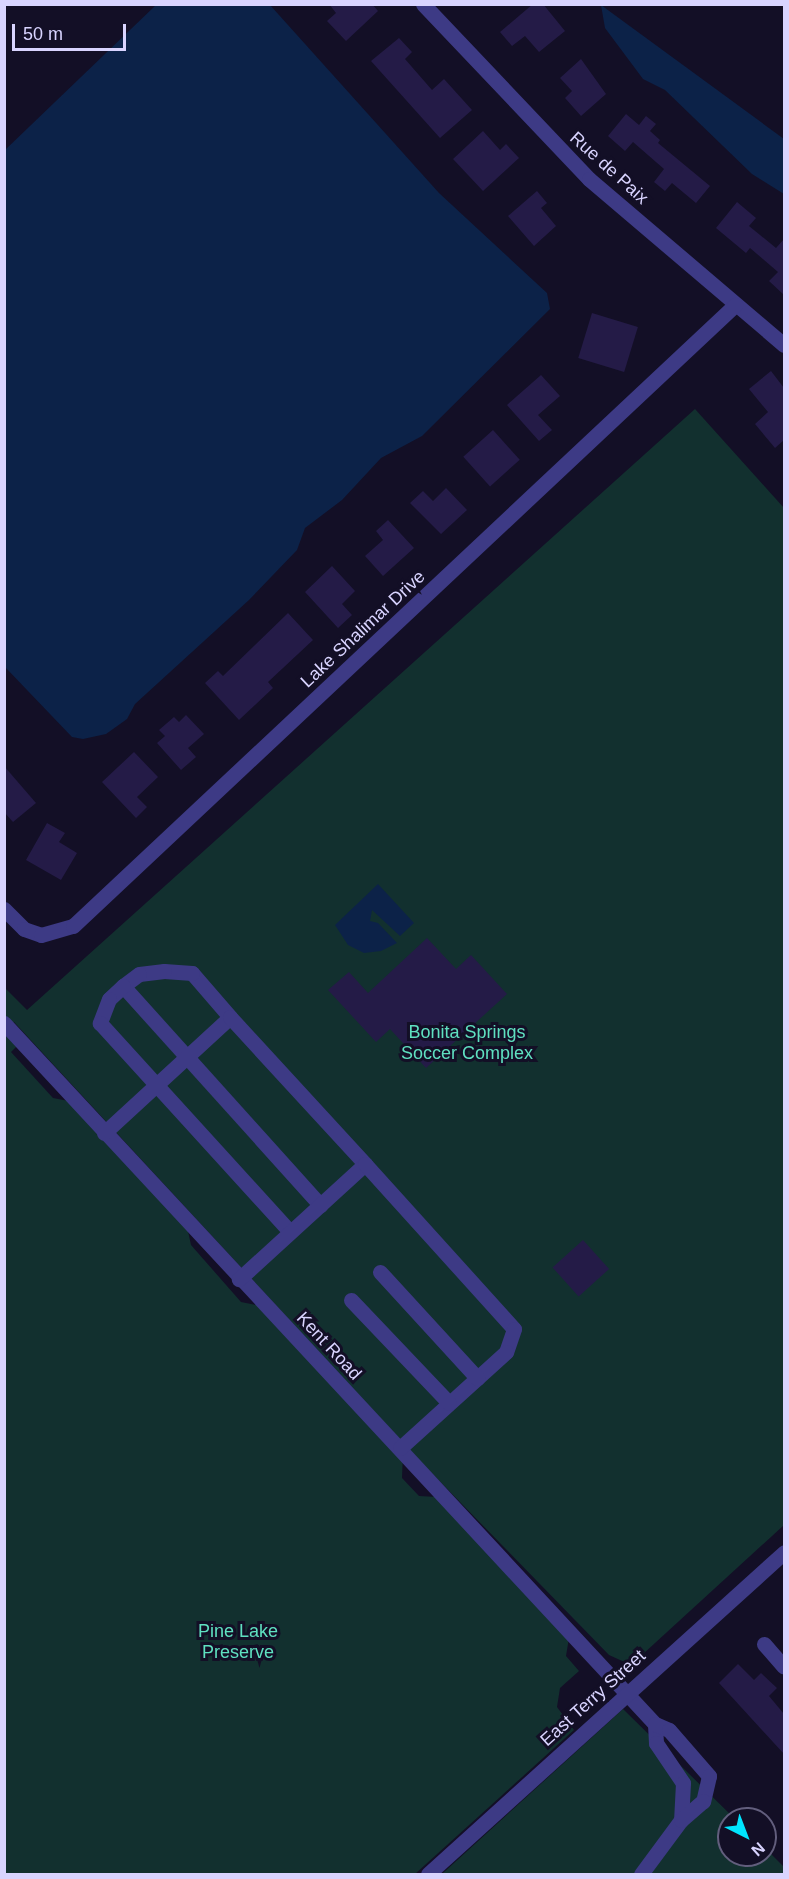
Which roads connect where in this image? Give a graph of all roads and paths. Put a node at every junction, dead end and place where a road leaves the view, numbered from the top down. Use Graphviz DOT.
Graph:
graph roads {
  1 [pos="423,4"];
  2 [pos="735,305"];
  3 [pos="784,345"];
  4 [pos="4,909"];
  5 [pos="123,986"];
  6 [pos="230,1017"];
  7 [pos="4,1023"];
  8 [pos="185,1058"];
  9 [pos="155,1086"];
  10 [pos="104,1133"];
  11 [pos="365,1164"];
  12 [pos="320,1205"];
  13 [pos="290,1232"];
  14 [pos="380,1272"];
  15 [pos="239,1279"];
  16 [pos="351,1300"];
  17 [pos="477,1378"];
  18 [pos="449,1403"];
  19 [pos="400,1448"];
  20 [pos="784,1551"];
  21 [pos="764,1644"];
  22 [pos="784,1667"];
  23 [pos="629,1692"];
  24 [pos="655,1724"];
  25 [pos="681,1796"];
  26 [pos="705,1797"];
  27 [pos="681,1820"];
  28 [pos="643,1874"];
  29 [pos="428,1875"];
  1 -- 2 [label="street, Rue de Paix"];
  2 -- 3 [label="street, Rue de Paix"];
  2 -- 4 [label="street, Lake Shalimar Drive"];
  5 -- 6 [label="street"];
  5 -- 8 [label="street"];
  5 -- 9 [label="street"];
  6 -- 8 [label="street"];
  6 -- 11 [label="street"];
  7 -- 10 [label="street, Kent Road"];
  8 -- 9 [label="street"];
  8 -- 12 [label="street"];
  9 -- 10 [label="street"];
  9 -- 13 [label="street"];
  10 -- 15 [label="street, Kent Road"];
  11 -- 12 [label="street"];
  11 -- 17 [label="street"];
  12 -- 13 [label="street"];
  13 -- 15 [label="street"];
  14 -- 17 [label="street"];
  15 -- 19 [label="street, Kent Road"];
  16 -- 18 [label="street"];
  17 -- 18 [label="street"];
  18 -- 19 [label="street"];
  19 -- 23 [label="street, Kent Road"];
  20 -- 23 [label="street, East Terry Street"];
  21 -- 22 [label="street"];
  23 -- 24 [label="street, Kent Road"];
  23 -- 29 [label="street, East Terry Street"];
  24 -- 25 [label="street"];
  24 -- 26 [label="street"];
  25 -- 26 [label="street"];
  25 -- 27 [label="street"];
  26 -- 27 [label="street"];
  27 -- 28 [label="street"];
}
